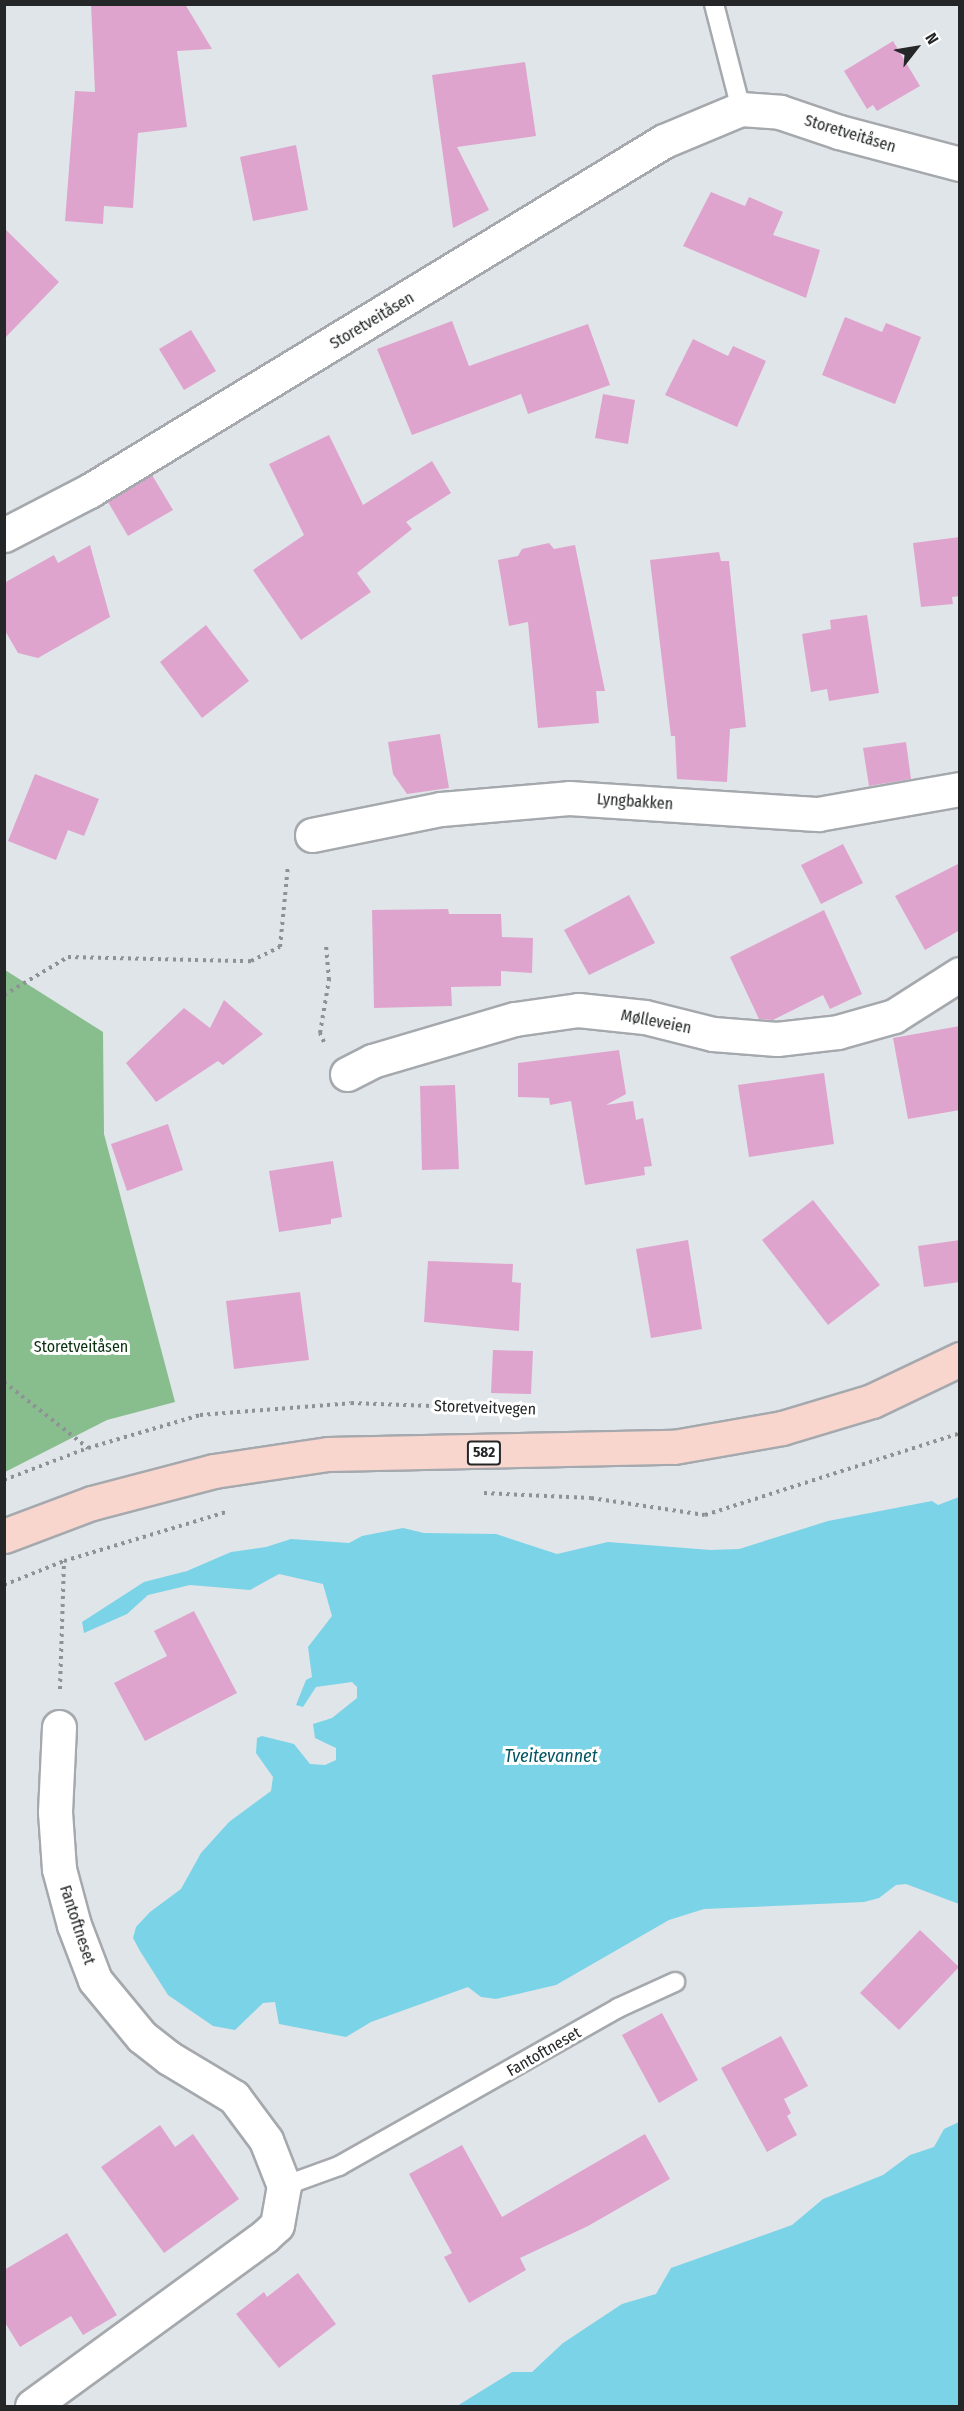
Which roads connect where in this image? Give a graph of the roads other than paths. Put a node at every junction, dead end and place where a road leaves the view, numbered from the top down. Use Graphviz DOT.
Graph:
graph roads {
  1 [pos="714,4"];
  2 [pos="741,109"];
  3 [pos="960,164"];
  4 [pos="4,535"];
  5 [pos="960,789"];
  6 [pos="312,835"];
  7 [pos="960,974"];
  8 [pos="338,1064"];
  9 [pos="960,1359"];
  10 [pos="4,1536"];
  11 [pos="59,1728"];
  12 [pos="675,1982"];
  13 [pos="284,2186"];
  14 [pos="32,2406"];
  1 -- 2 [label="lane"];
  2 -- 3 [label="street, Storetveitåsen"];
  2 -- 4 [label="street, Storetveitåsen"];
  5 -- 6 [label="street, Lyngbakken"];
  7 -- 8 [label="street, Mølleveien"];
  9 -- 10 [label="main road, 582"];
  11 -- 13 [label="street, Fantoftneset"];
  12 -- 13 [label="lane, Fantoftneset"];
  13 -- 14 [label="street"];
}
